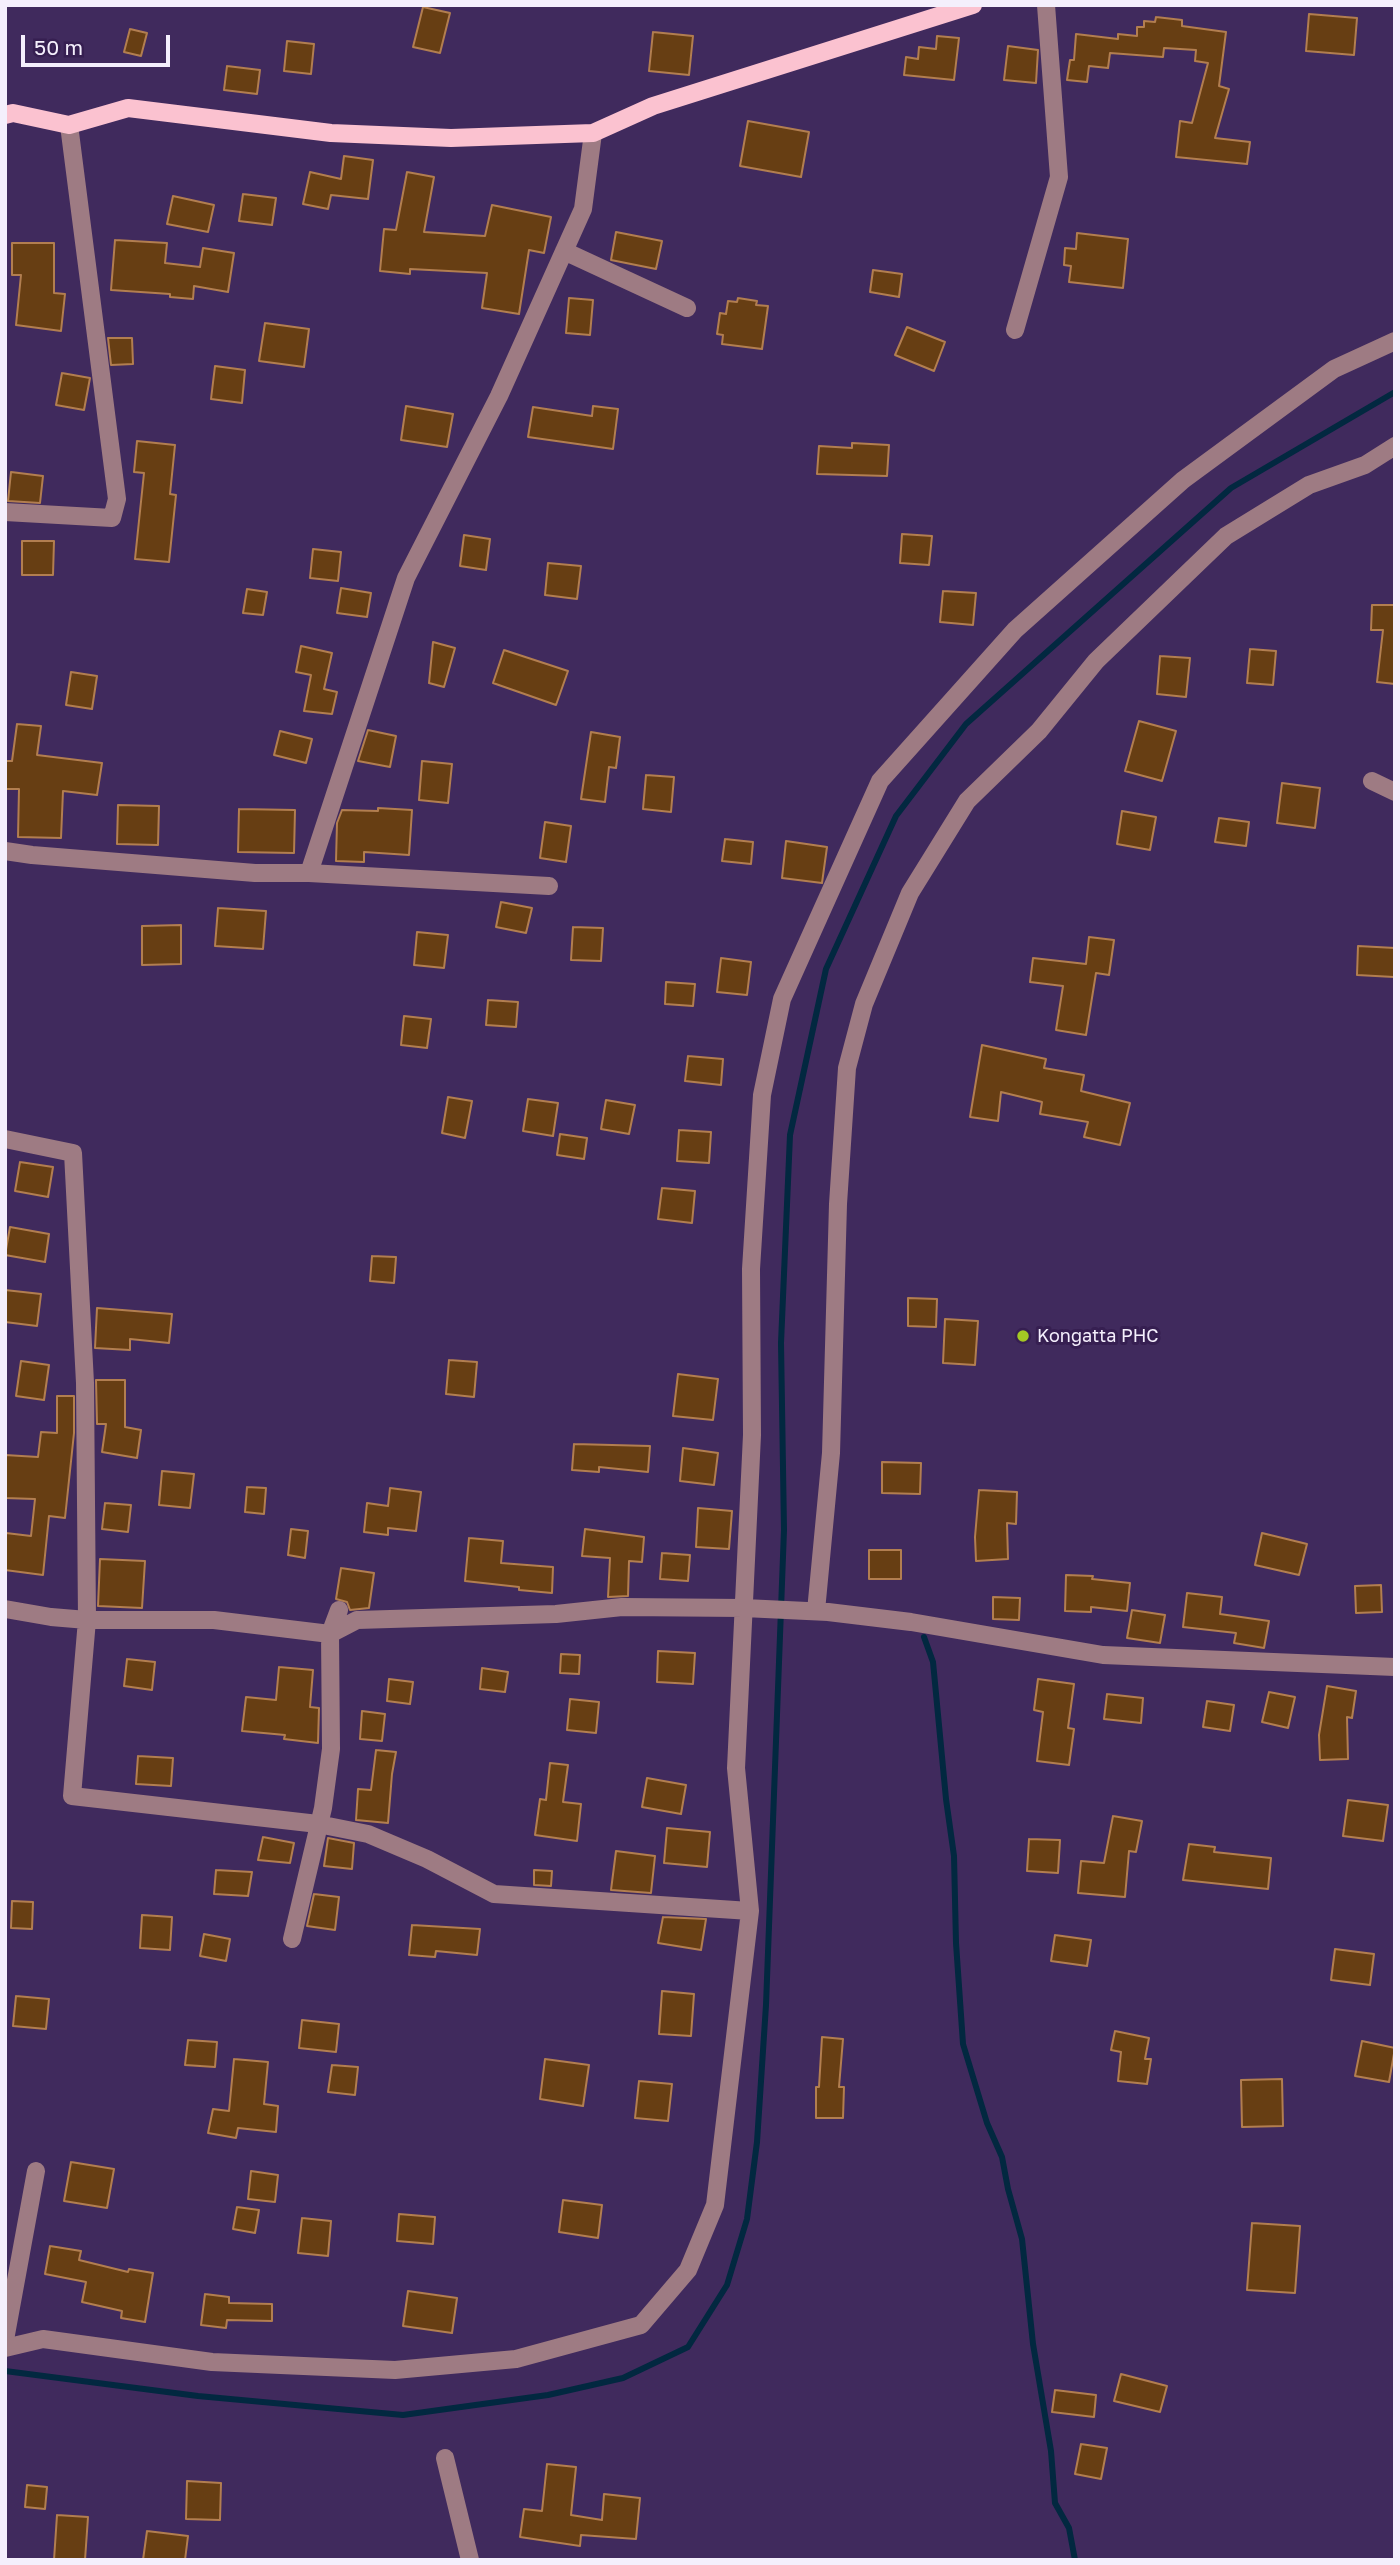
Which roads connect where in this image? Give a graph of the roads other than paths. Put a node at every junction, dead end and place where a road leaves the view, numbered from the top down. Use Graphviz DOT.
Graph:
graph roads {
  1 [pos="972,5"];
  2 [pos="1046,5"];
  3 [pos="5,114"];
  4 [pos="69,124"];
  5 [pos="593,132"];
  6 [pos="564,251"];
  7 [pos="687,308"];
  8 [pos="1015,330"];
  9 [pos="1395,341"];
  10 [pos="1395,446"];
  11 [pos="5,512"];
  12 [pos="1371,781"];
  13 [pos="1395,792"];
  14 [pos="5,851"];
  15 [pos="309,873"];
  16 [pos="549,886"];
  17 [pos="5,1139"];
  18 [pos="744,1608"];
  19 [pos="5,1609"];
  20 [pos="339,1610"];
  21 [pos="816,1611"];
  22 [pos="87,1620"];
  23 [pos="330,1633"];
  24 [pos="1395,1667"];
  25 [pos="318,1825"];
  26 [pos="750,1911"];
  27 [pos="292,1939"];
  28 [pos="36,2171"];
  29 [pos="5,2340"];
  30 [pos="5,2348"];
  31 [pos="445,2458"];
  32 [pos="470,2560"];
  1 -- 5 [label="main road"];
  2 -- 8 [label="street"];
  3 -- 4 [label="main road"];
  4 -- 5 [label="main road"];
  4 -- 11 [label="street"];
  5 -- 6 [label="street"];
  6 -- 7 [label="street"];
  6 -- 15 [label="street"];
  9 -- 18 [label="street"];
  10 -- 21 [label="street"];
  12 -- 13 [label="street"];
  14 -- 15 [label="street"];
  15 -- 16 [label="street"];
  17 -- 22 [label="street"];
  18 -- 21 [label="street"];
  18 -- 23 [label="street"];
  18 -- 26 [label="street"];
  19 -- 22 [label="street"];
  20 -- 23 [label="street"];
  21 -- 24 [label="street"];
  22 -- 23 [label="street"];
  22 -- 25 [label="street"];
  23 -- 25 [label="street"];
  25 -- 26 [label="street"];
  25 -- 27 [label="street"];
  26 -- 30 [label="street"];
  28 -- 29 [label="street"];
  31 -- 32 [label="street"];
}
